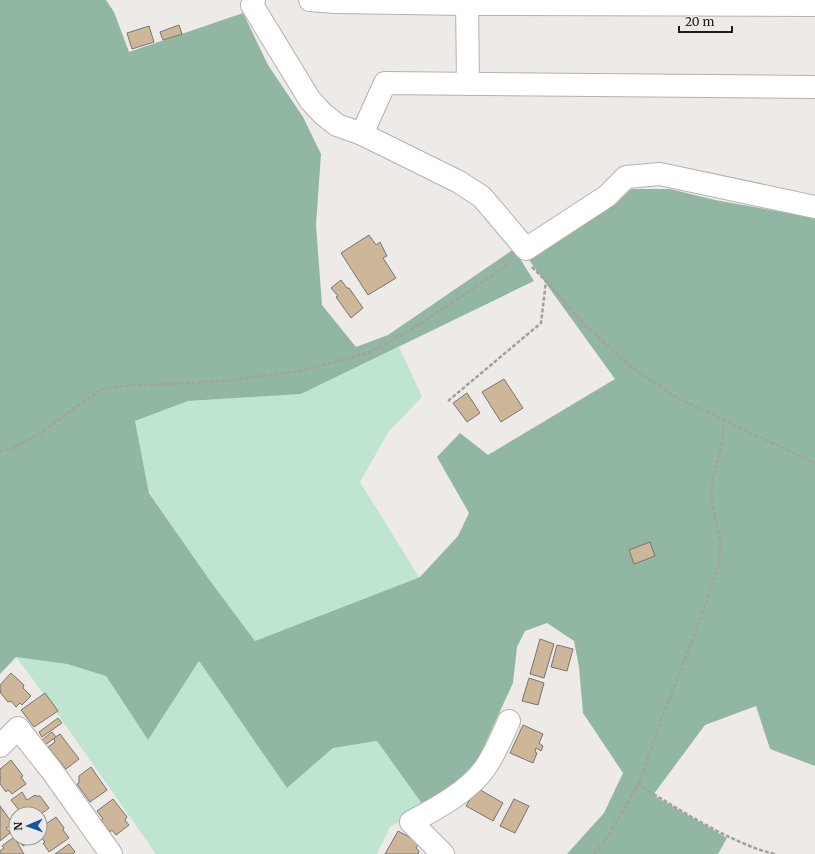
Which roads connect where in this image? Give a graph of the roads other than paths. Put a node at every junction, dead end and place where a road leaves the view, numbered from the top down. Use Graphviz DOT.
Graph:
graph roads {
  1 [pos="254,0"];
  2 [pos="310,0"];
  3 [pos="467,2"];
  4 [pos="815,5"];
  5 [pos="468,84"];
  6 [pos="815,87"];
  7 [pos="362,134"];
  8 [pos="815,207"];
  9 [pos="509,721"];
  10 [pos="0,746"];
  11 [pos="111,854"];
  12 [pos="442,854"];
  1 -- 7 [label="street"];
  2 -- 3 [label="street"];
  3 -- 4 [label="street"];
  3 -- 5 [label="street"];
  5 -- 6 [label="street"];
  5 -- 7 [label="street"];
  7 -- 8 [label="street"];
  9 -- 12 [label="street"];
  10 -- 11 [label="street"];
}
